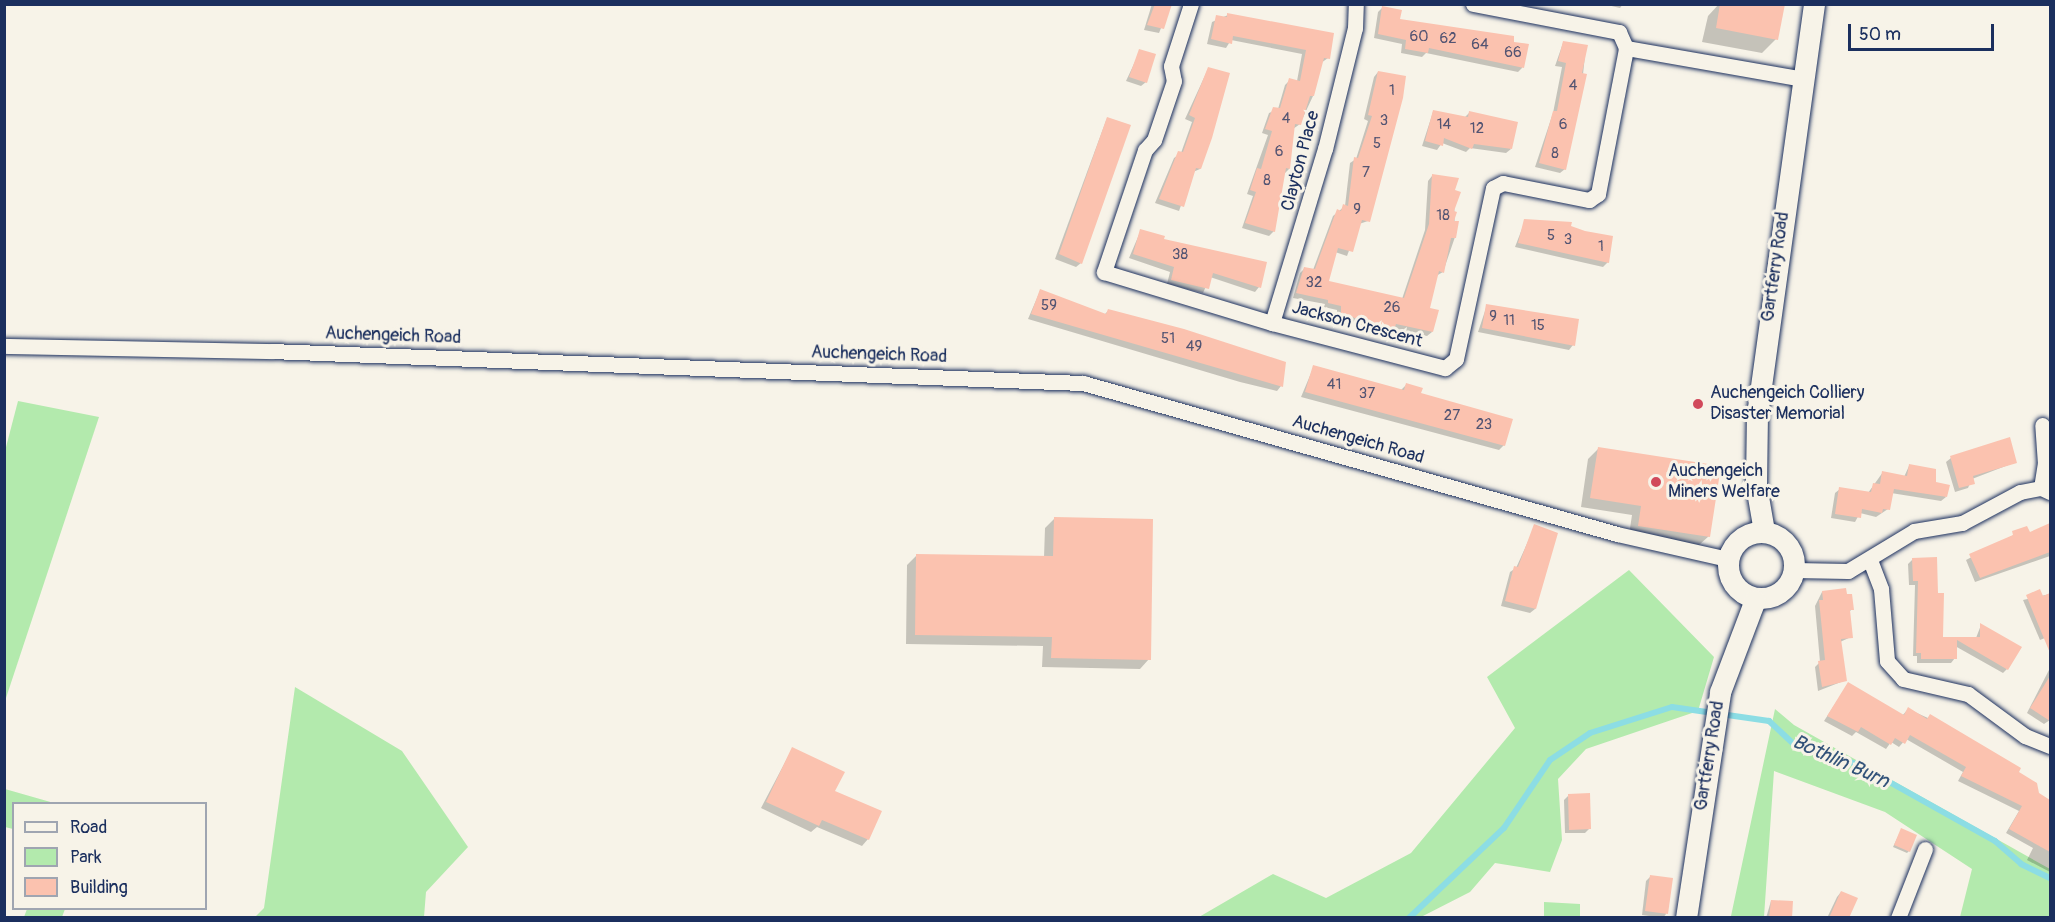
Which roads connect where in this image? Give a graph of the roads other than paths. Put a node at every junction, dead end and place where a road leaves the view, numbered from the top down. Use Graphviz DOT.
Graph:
graph roads {
  1 [pos="1191,4"];
  2 [pos="1473,4"];
  3 [pos="1814,4"];
  4 [pos="1355,5"];
  5 [pos="1626,48"];
  6 [pos="1803,79"];
  7 [pos="1272,322"];
  8 [pos="4,346"];
  9 [pos="2042,425"];
  10 [pos="2046,490"];
  11 [pos="1764,531"];
  12 [pos="1728,559"];
  13 [pos="1870,560"];
  14 [pos="1794,570"];
  15 [pos="1755,600"];
  16 [pos="2050,746"];
  17 [pos="1924,849"];
  18 [pos="1686,918"];
  19 [pos="1898,918"];
  1 -- 7 [label="street, Jackson Crescent"];
  2 -- 5 [label="street"];
  3 -- 6 [label="street, Gartferry Road"];
  4 -- 7 [label="street, Clayton Place"];
  5 -- 6 [label="street"];
  5 -- 7 [label="street, Jackson Crescent"];
  6 -- 11 [label="street, Gartferry Road"];
  8 -- 12 [label="street, Auchengeich Road"];
  9 -- 10 [label="street"];
  10 -- 13 [label="street"];
  11 -- 12 [label="street"];
  11 -- 14 [label="street"];
  12 -- 15 [label="street"];
  13 -- 14 [label="street"];
  13 -- 16 [label="street"];
  14 -- 15 [label="street"];
  15 -- 18 [label="street, Gartferry Road"];
  17 -- 19 [label="street"];
}
